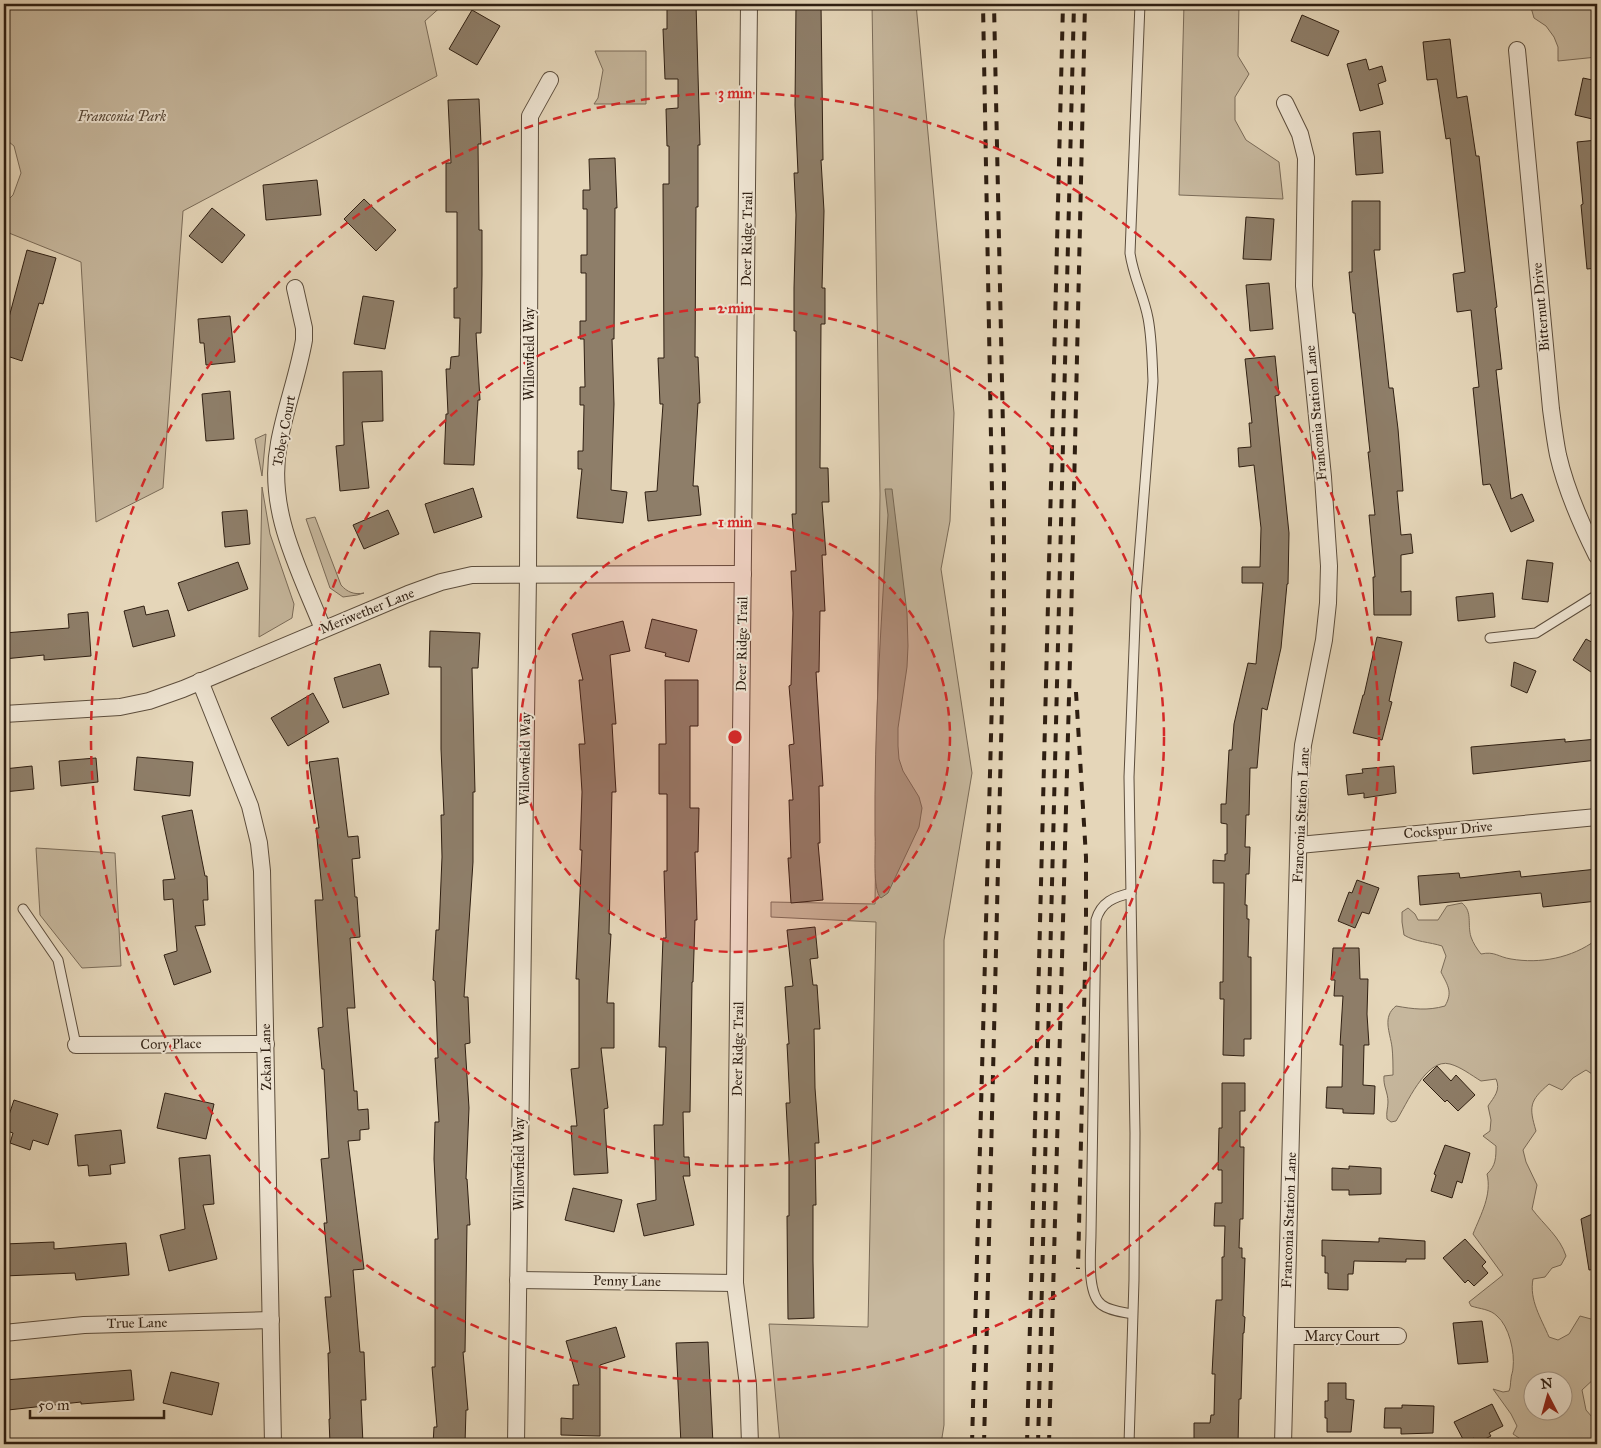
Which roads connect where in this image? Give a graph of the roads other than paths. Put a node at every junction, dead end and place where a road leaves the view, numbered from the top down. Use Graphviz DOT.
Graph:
graph roads {
  1 [pos="749,4"];
  2 [pos="1140,4"];
  3 [pos="1517,50"];
  4 [pos="550,80"];
  5 [pos="1285,103"];
  6 [pos="295,288"];
  7 [pos="1597,556"];
  8 [pos="528,574"];
  9 [pos="743,574"];
  10 [pos="1597,595"];
  11 [pos="323,629"];
  12 [pos="1490,638"];
  13 [pos="200,681"];
  14 [pos="4,714"];
  15 [pos="1597,817"];
  16 [pos="1299,845"];
  17 [pos="1131,893"];
  18 [pos="22,909"];
  19 [pos="266,1044"];
  20 [pos="76,1045"];
  21 [pos="518,1280"];
  22 [pos="735,1283"];
  23 [pos="1132,1314"];
  24 [pos="271,1320"];
  25 [pos="4,1333"];
  26 [pos="1286,1336"];
  27 [pos="1398,1336"];
  28 [pos="273,1444"];
  29 [pos="516,1444"];
  30 [pos="750,1444"];
  31 [pos="1129,1444"];
  32 [pos="1283,1444"];
  1 -- 9 [label="street, Deer Ridge Trail"];
  2 -- 17 [label="lane"];
  3 -- 7 [label="street, Bitternut Drive"];
  4 -- 8 [label="street, Willowfield Way"];
  5 -- 16 [label="street, Franconia Station Lane"];
  6 -- 11 [label="street, Tobey Court"];
  8 -- 9 [label="street, Meriwether Lane"];
  8 -- 11 [label="street, Meriwether Lane"];
  8 -- 21 [label="street, Willowfield Way"];
  9 -- 22 [label="street, Deer Ridge Trail"];
  10 -- 12 [label="lane"];
  11 -- 13 [label="street, Meriwether Lane"];
  13 -- 14 [label="street, Meriwether Lane"];
  13 -- 19 [label="street, Zekan Lane"];
  15 -- 16 [label="street, Cockspur Drive"];
  16 -- 26 [label="street, Franconia Station Lane"];
  17 -- 23 [label="lane"];
  17 -- 23 [label="lane"];
  18 -- 20 [label="lane"];
  19 -- 20 [label="street, Cory Place"];
  19 -- 24 [label="street, Zekan Lane"];
  21 -- 22 [label="street, Penny Lane"];
  21 -- 29 [label="street, Willowfield Way"];
  22 -- 30 [label="street, Deer Ridge Trail"];
  23 -- 31 [label="lane"];
  24 -- 25 [label="street, True Lane"];
  24 -- 28 [label="street, Zekan Lane"];
  26 -- 27 [label="street, Marcy Court"];
  26 -- 32 [label="street, Franconia Station Lane"];
}
